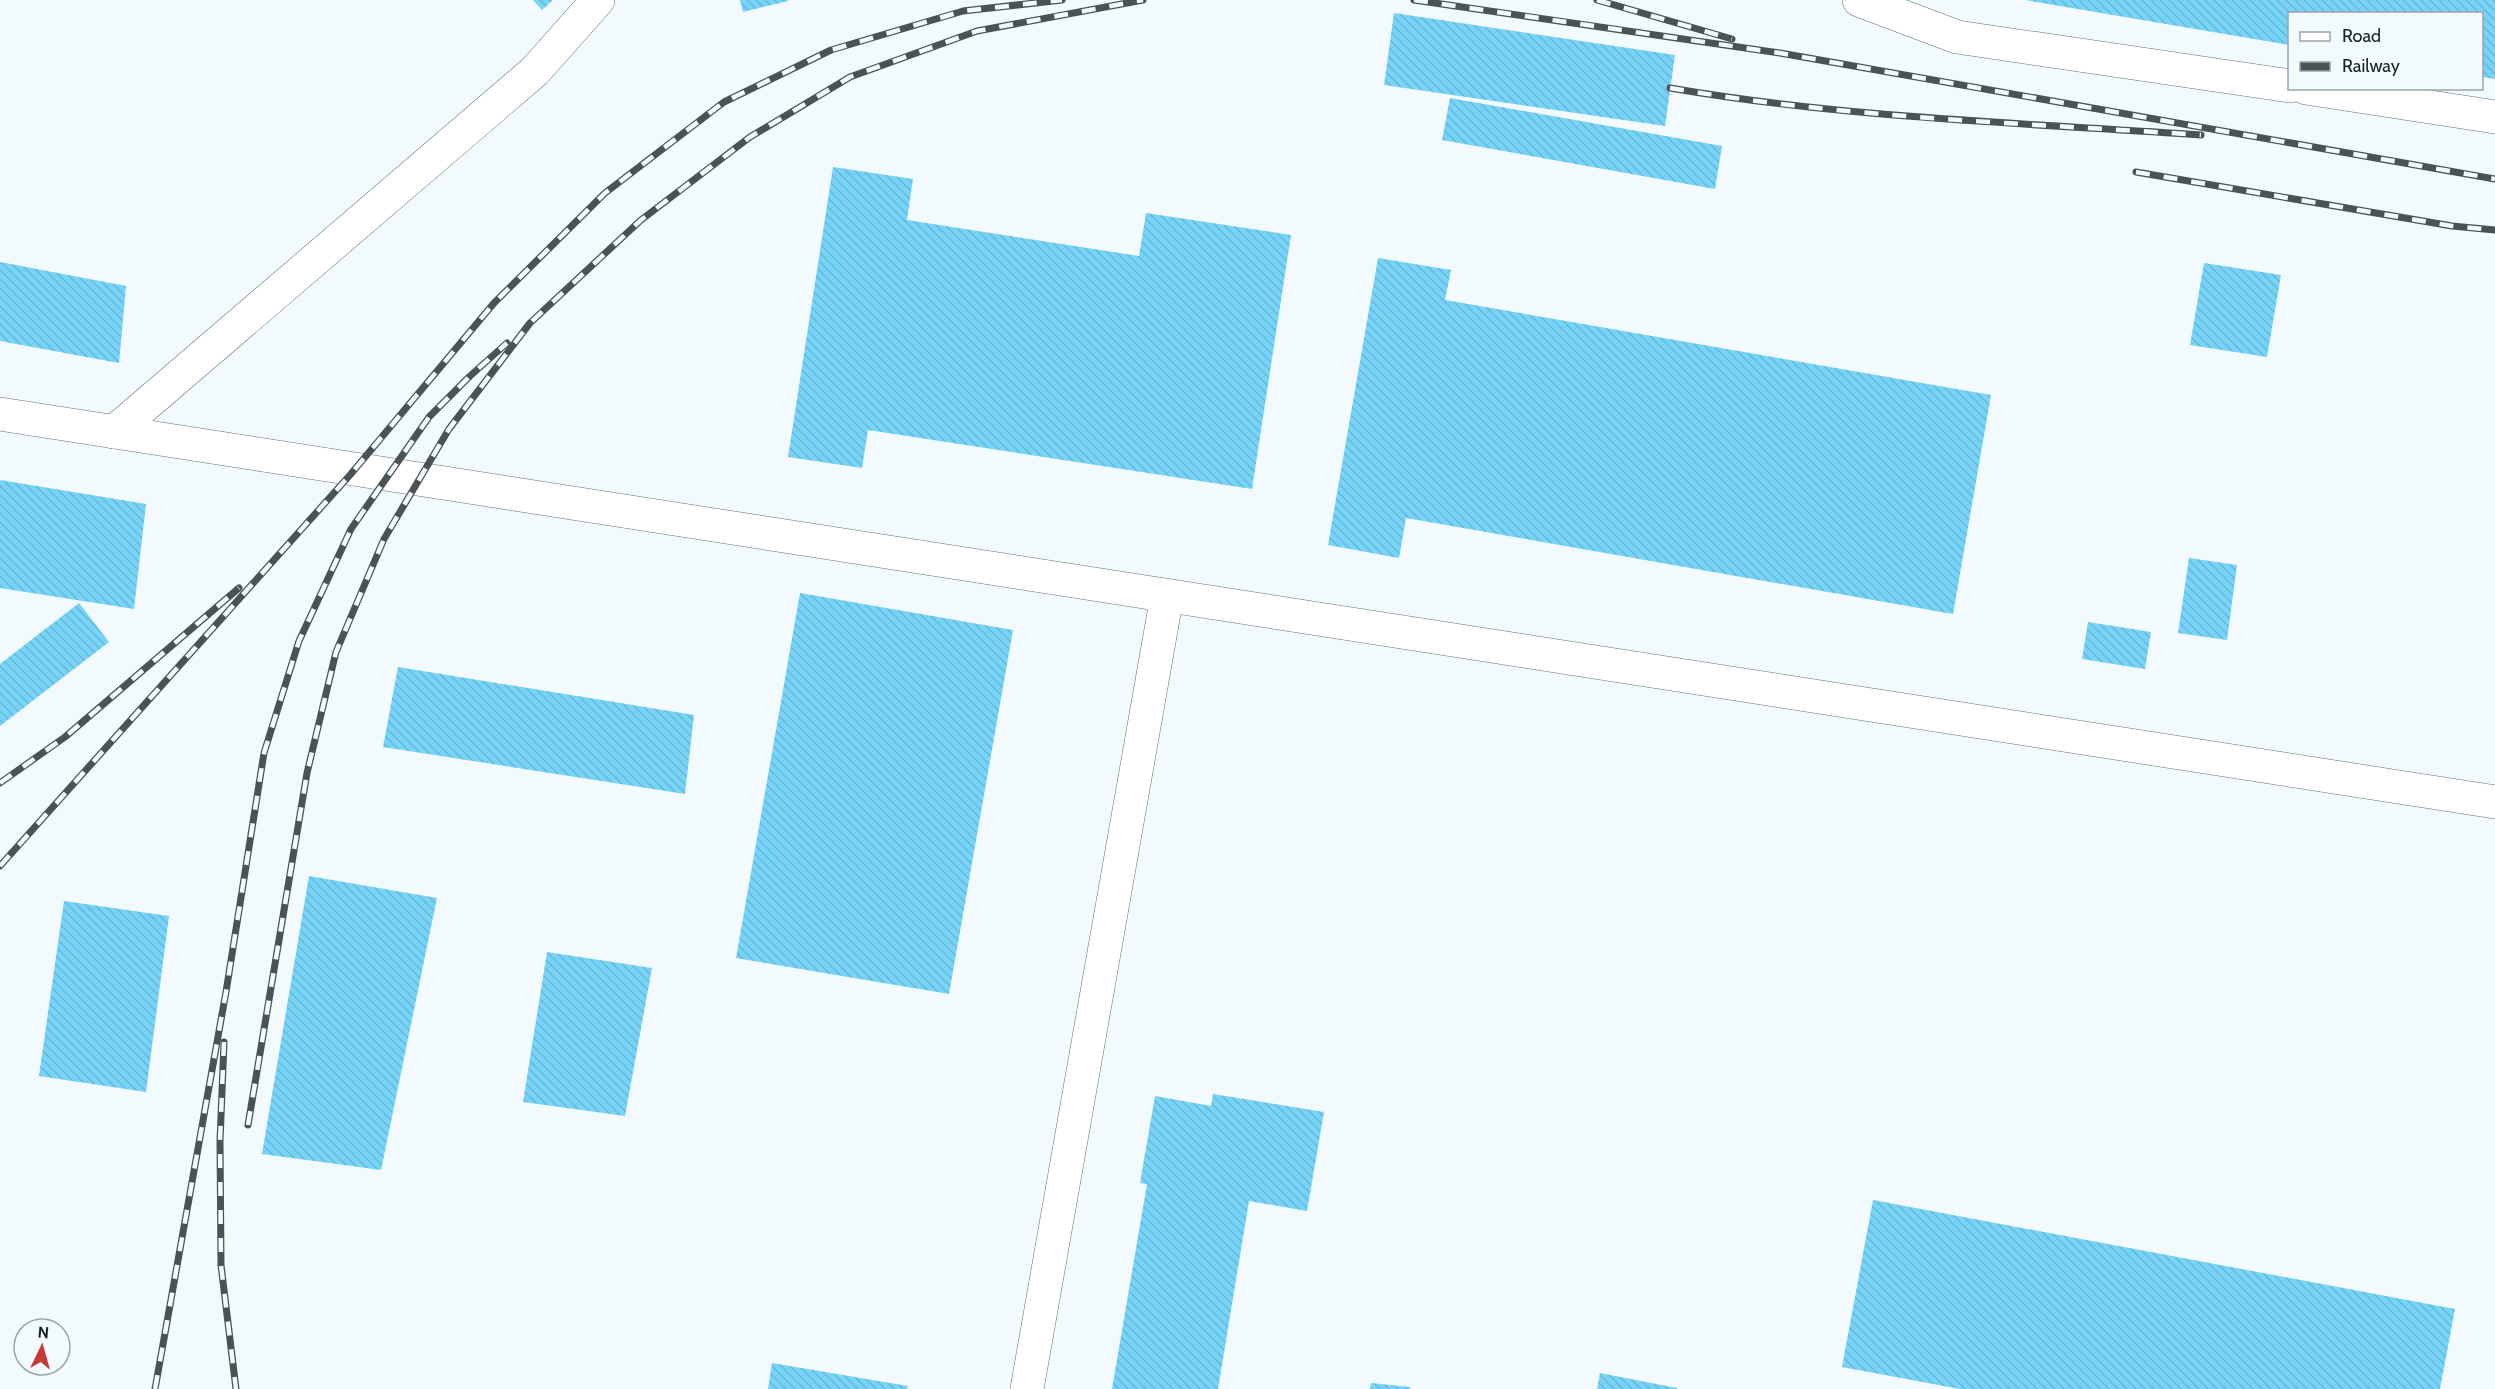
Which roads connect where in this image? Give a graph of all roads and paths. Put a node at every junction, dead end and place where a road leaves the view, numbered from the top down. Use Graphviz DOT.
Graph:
graph roads {
  1 [pos="598,0"];
  2 [pos="1858,0"];
  3 [pos="2288,86"];
  4 [pos="2319,90"];
  5 [pos="2495,117"];
  6 [pos="0,414"];
  7 [pos="114,432"];
  8 [pos="1167,596"];
  9 [pos="2495,802"];
  10 [pos="1027,1389"];
  1 -- 7 [label="lane"];
  2 -- 3 [label="lane"];
  4 -- 5 [label="lane"];
  6 -- 7 [label="lane"];
  7 -- 8 [label="lane"];
  8 -- 9 [label="lane"];
  8 -- 10 [label="lane"];
}
